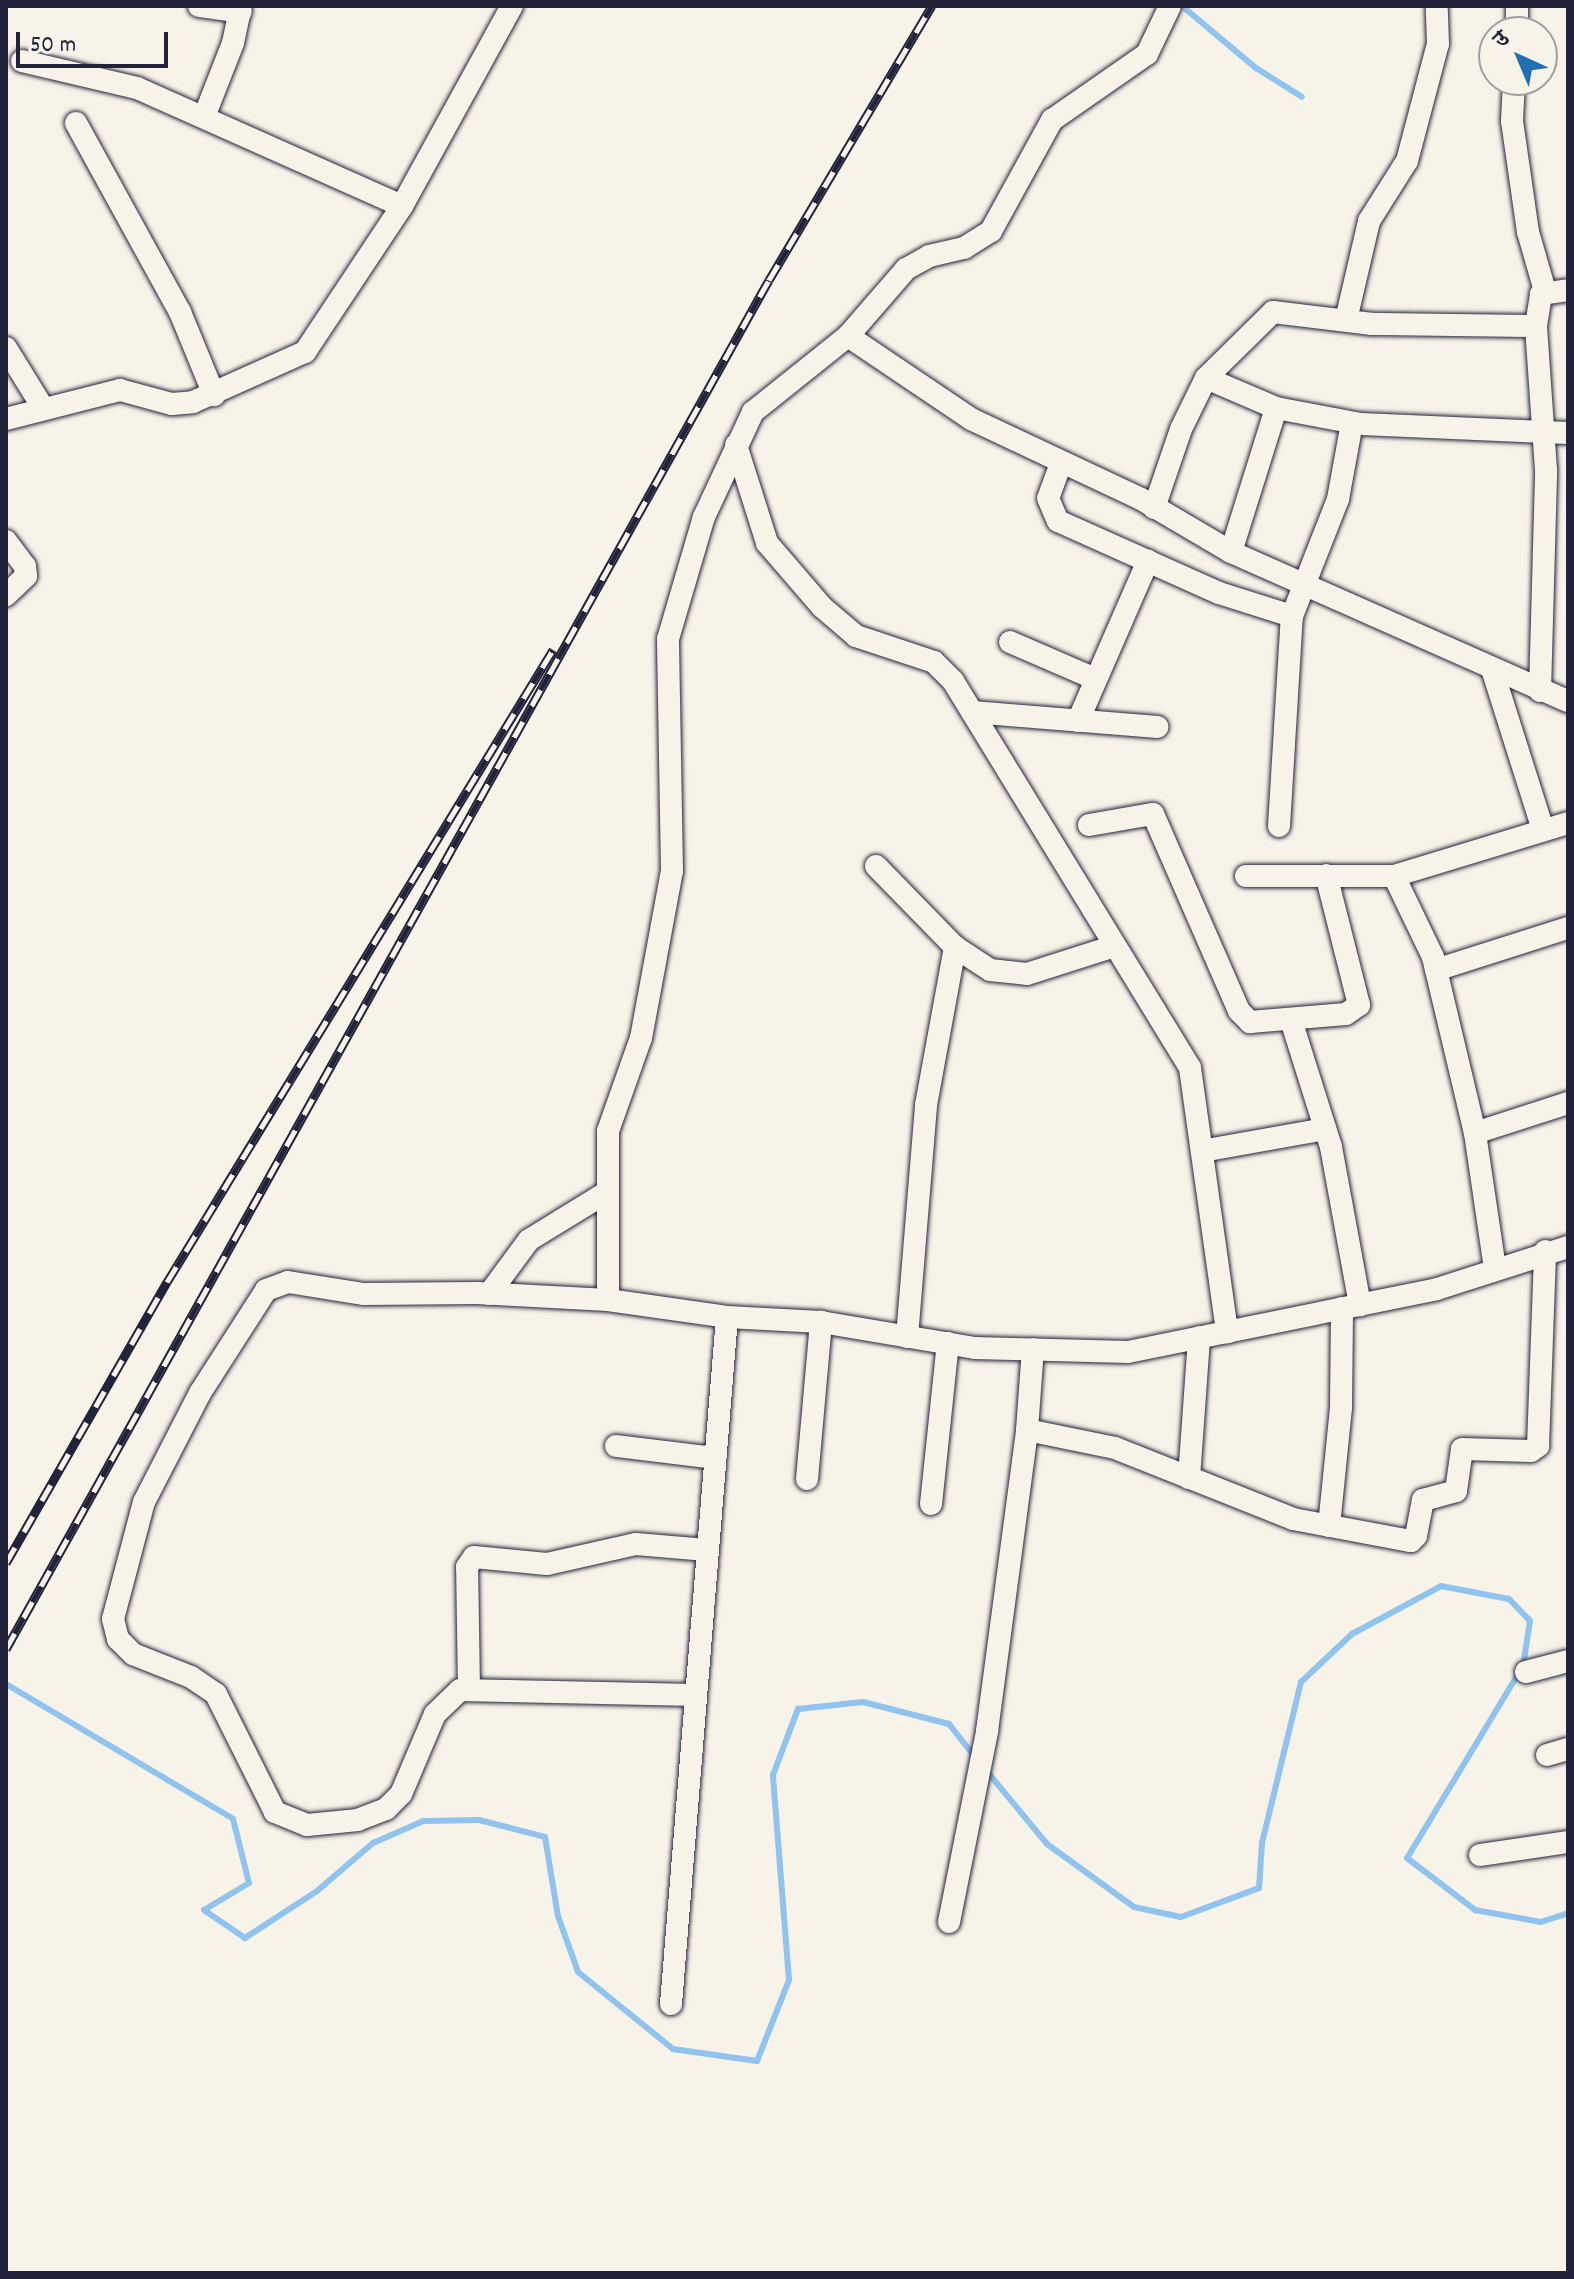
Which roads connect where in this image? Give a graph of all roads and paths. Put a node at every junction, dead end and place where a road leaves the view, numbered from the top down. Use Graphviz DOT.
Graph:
graph roads {
  1 [pos="199,6"];
  2 [pos="512,6"];
  3 [pos="1437,6"];
  4 [pos="241,9"];
  5 [pos="1169,10"];
  6 [pos="22,61"];
  7 [pos="1513,96"];
  8 [pos="204,117"];
  9 [pos="76,123"];
  10 [pos="402,206"];
  11 [pos="1568,290"];
  12 [pos="1545,291"];
  13 [pos="1346,320"];
  14 [pos="1536,326"];
  15 [pos="848,336"];
  16 [pos="6,348"];
  17 [pos="1206,378"];
  18 [pos="214,395"];
  19 [pos="43,408"];
  20 [pos="1276,408"];
  21 [pos="6,419"];
  22 [pos="1352,423"];
  23 [pos="1544,429"];
  24 [pos="1568,433"];
  25 [pos="736,445"];
  26 [pos="1061,463"];
  27 [pos="1154,508"];
  28 [pos="6,541"];
  29 [pos="1231,552"];
  30 [pos="1148,561"];
  31 [pos="1304,585"];
  32 [pos="6,595"];
  33 [pos="1292,616"];
  34 [pos="1010,642"];
  35 [pos="1492,669"];
  36 [pos="1093,678"];
  37 [pos="1540,691"];
  38 [pos="1568,701"];
  39 [pos="972,712"];
  40 [pos="1078,721"];
  41 [pos="1157,727"];
  42 [pos="1568,823"];
  43 [pos="1089,825"];
  44 [pos="1279,826"];
  45 [pos="1543,830"];
  46 [pos="876,866"];
  47 [pos="1326,875"];
  48 [pos="1246,876"];
  49 [pos="1394,876"];
  50 [pos="1568,928"];
  51 [pos="1115,946"];
  52 [pos="955,947"];
  53 [pos="1436,970"];
  54 [pos="1291,1020"];
  55 [pos="1568,1103"];
  56 [pos="1325,1129"];
  57 [pos="1475,1133"];
  58 [pos="1202,1151"];
  59 [pos="607,1192"];
  60 [pos="1568,1247"];
  61 [pos="1545,1251"];
  62 [pos="1495,1269"];
  63 [pos="489,1294"];
  64 [pos="608,1300"];
  65 [pos="1351,1306"];
  66 [pos="727,1317"];
  67 [pos="821,1322"];
  68 [pos="1227,1332"];
  69 [pos="907,1337"];
  70 [pos="1199,1337"];
  71 [pos="948,1343"];
  72 [pos="1033,1349"];
  73 [pos="1027,1430"];
  74 [pos="616,1446"];
  75 [pos="715,1458"];
  76 [pos="1189,1478"];
  77 [pos="807,1479"];
  78 [pos="931,1504"];
  79 [pos="1329,1526"];
  80 [pos="707,1550"];
  81 [pos="1568,1661"];
  82 [pos="1526,1672"];
  83 [pos="469,1689"];
  84 [pos="696,1695"];
  85 [pos="1568,1842"];
  86 [pos="1480,1855"];
  87 [pos="949,1922"];
  88 [pos="671,2004"];
  1 -- 4 [label="street"];
  2 -- 10 [label="street"];
  3 -- 13 [label="street"];
  4 -- 8 [label="street"];
  5 -- 15 [label="street"];
  6 -- 8 [label="street"];
  7 -- 12 [label="street"];
  8 -- 10 [label="street"];
  9 -- 18 [label="street"];
  10 -- 18 [label="street"];
  11 -- 12 [label="street"];
  12 -- 14 [label="street"];
  13 -- 14 [label="street"];
  13 -- 17 [label="street"];
  14 -- 23 [label="street"];
  15 -- 25 [label="street"];
  15 -- 26 [label="street"];
  16 -- 19 [label="street"];
  17 -- 20 [label="street"];
  17 -- 27 [label="street"];
  18 -- 19 [label="street"];
  19 -- 21 [label="street"];
  20 -- 22 [label="street"];
  20 -- 29 [label="street"];
  22 -- 23 [label="street"];
  22 -- 31 [label="street"];
  23 -- 24 [label="street"];
  23 -- 37 [label="street"];
  25 -- 39 [label="street"];
  25 -- 59 [label="street"];
  26 -- 27 [label="street"];
  26 -- 30 [label="street"];
  27 -- 29 [label="street"];
  28 -- 32 [label="street"];
  29 -- 31 [label="street"];
  30 -- 33 [label="street"];
  30 -- 36 [label="street"];
  31 -- 33 [label="street"];
  31 -- 35 [label="street"];
  33 -- 44 [label="street"];
  34 -- 36 [label="street"];
  35 -- 37 [label="street"];
  35 -- 45 [label="street"];
  36 -- 40 [label="street"];
  37 -- 38 [label="street"];
  39 -- 40 [label="street"];
  39 -- 51 [label="street"];
  40 -- 41 [label="street"];
  42 -- 45 [label="street"];
  43 -- 54 [label="street"];
  45 -- 49 [label="street"];
  46 -- 52 [label="street"];
  47 -- 48 [label="street"];
  47 -- 49 [label="street"];
  47 -- 54 [label="street"];
  49 -- 53 [label="street"];
  50 -- 53 [label="street"];
  51 -- 52 [label="street"];
  51 -- 58 [label="street"];
  52 -- 69 [label="street"];
  53 -- 57 [label="street"];
  54 -- 56 [label="street"];
  55 -- 57 [label="street"];
  56 -- 58 [label="street"];
  56 -- 65 [label="street"];
  57 -- 62 [label="street"];
  58 -- 68 [label="street"];
  59 -- 63 [label="street"];
  59 -- 64 [label="street"];
  60 -- 61 [label="street"];
  61 -- 62 [label="street"];
  61 -- 79 [label="street"];
  62 -- 65 [label="street"];
  63 -- 64 [label="street"];
  63 -- 83 [label="street"];
  64 -- 66 [label="street"];
  65 -- 68 [label="street"];
  65 -- 79 [label="street"];
  66 -- 67 [label="street"];
  66 -- 75 [label="street"];
  67 -- 69 [label="street"];
  67 -- 77 [label="street"];
  68 -- 70 [label="street"];
  69 -- 71 [label="street"];
  70 -- 72 [label="street"];
  70 -- 76 [label="street"];
  71 -- 72 [label="street"];
  71 -- 78 [label="street"];
  72 -- 73 [label="street"];
  73 -- 76 [label="street"];
  73 -- 87 [label="street"];
  74 -- 75 [label="street"];
  75 -- 80 [label="street"];
  76 -- 79 [label="street"];
  80 -- 83 [label="street"];
  80 -- 84 [label="street"];
  81 -- 82 [label="street"];
  83 -- 84 [label="street"];
  84 -- 88 [label="street"];
  85 -- 86 [label="street"];
}
